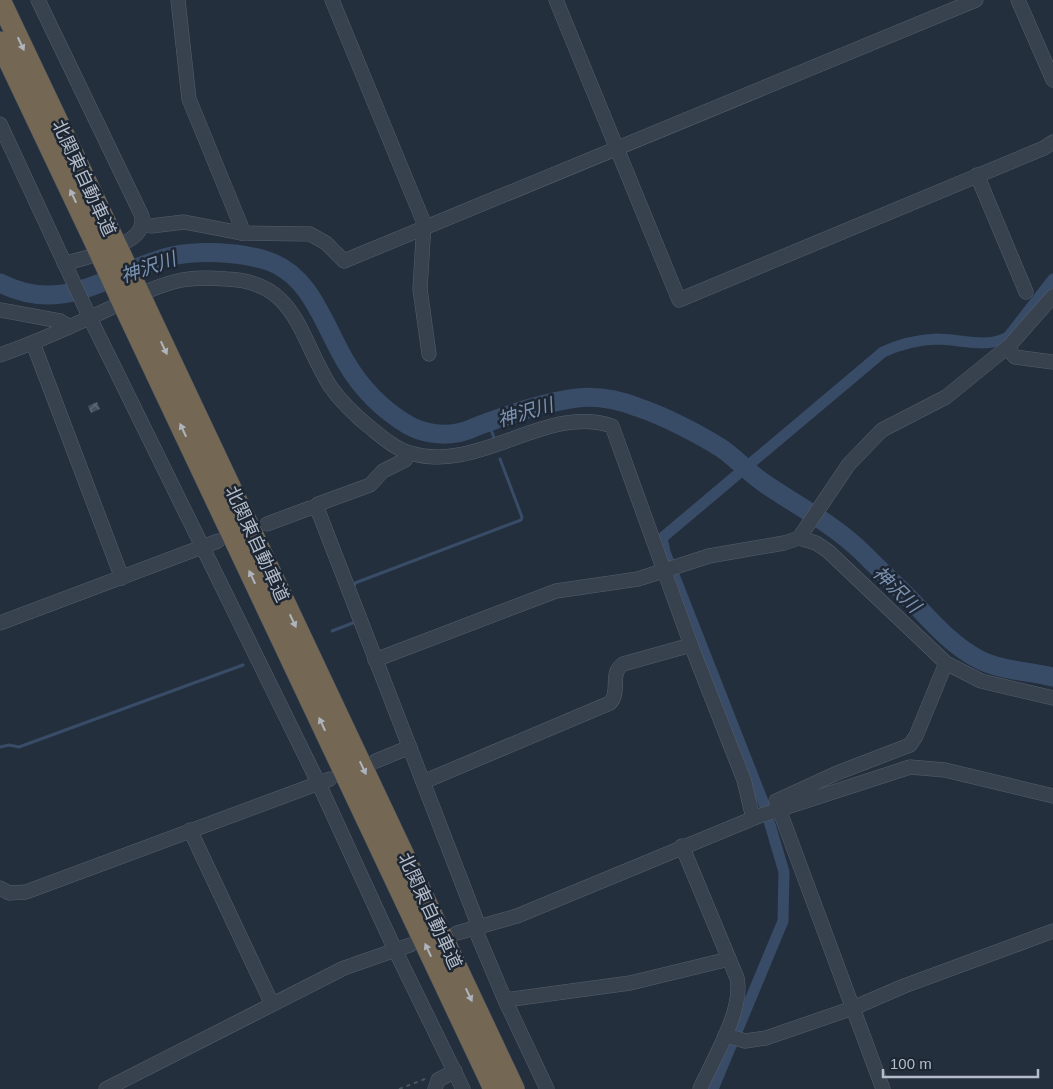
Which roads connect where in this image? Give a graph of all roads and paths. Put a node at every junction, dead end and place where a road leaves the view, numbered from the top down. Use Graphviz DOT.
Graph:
graph roads {
  1 [pos="0,0"];
  2 [pos="38,0"];
  3 [pos="178,0"];
  4 [pos="332,0"];
  5 [pos="556,0"];
  6 [pos="976,0"];
  7 [pos="1018,0"];
  8 [pos="0,42"];
  9 [pos="1053,80"];
  10 [pos="0,124"];
  11 [pos="1053,142"];
  12 [pos="616,150"];
  13 [pos="977,175"];
  14 [pos="142,222"];
  15 [pos="425,229"];
  16 [pos="241,233"];
  17 [pos="102,236"];
  18 [pos="64,263"];
  19 [pos="1026,292"];
  20 [pos="1053,296"];
  21 [pos="135,308"];
  22 [pos="0,310"];
  23 [pos="88,314"];
  24 [pos="70,327"];
  25 [pos="33,343"];
  26 [pos="1007,348"];
  27 [pos="429,354"];
  28 [pos="0,355"];
  29 [pos="1053,362"];
  30 [pos="409,453"];
  31 [pos="315,508"];
  32 [pos="266,524"];
  33 [pos="802,534"];
  34 [pos="218,541"];
  35 [pos="201,548"];
  36 [pos="669,568"];
  37 [pos="122,578"];
  38 [pos="0,623"];
  39 [pos="691,645"];
  40 [pos="375,660"];
  41 [pos="946,664"];
  42 [pos="1053,698"];
  43 [pos="410,747"];
  44 [pos="376,761"];
  45 [pos="324,781"];
  46 [pos="424,782"];
  47 [pos="1053,796"];
  48 [pos="775,810"];
  49 [pos="756,817"];
  50 [pos="190,830"];
  51 [pos="682,846"];
  52 [pos="0,888"];
  53 [pos="477,928"];
  54 [pos="1053,931"];
  55 [pos="457,933"];
  56 [pos="410,945"];
  57 [pos="396,952"];
  58 [pos="729,959"];
  59 [pos="505,1000"];
  60 [pos="272,1004"];
  61 [pos="852,1008"];
  62 [pos="731,1037"];
  63 [pos="455,1071"];
  64 [pos="437,1084"];
  65 [pos="106,1089"];
  66 [pos="399,1089"];
  67 [pos="463,1089"];
  68 [pos="494,1089"];
  69 [pos="514,1089"];
  70 [pos="547,1089"];
  71 [pos="700,1089"];
  72 [pos="883,1089"];
  1 -- 17 [label="highway, 北関東自動車道, one-way"];
  2 -- 14 [label="street"];
  3 -- 16 [label="street"];
  4 -- 15 [label="street"];
  5 -- 12 [label="street"];
  6 -- 12 [label="street"];
  7 -- 9 [label="street"];
  17 -- 8 [label="highway, 北関東自動車道, one-way"];
  10 -- 18 [label="street"];
  11 -- 13 [label="street"];
  12 -- 13 [label="street"];
  12 -- 15 [label="street"];
  13 -- 19 [label="street"];
  14 -- 16 [label="street"];
  14 -- 18 [label="street"];
  15 -- 16 [label="street"];
  15 -- 27 [label="street"];
  17 -- 21 [label="highway, 北関東自動車道, bridge"];
  18 -- 23 [label="street"];
  20 -- 26 [label="street"];
  68 -- 21 [label="highway, 北関東自動車道, one-way"];
  21 -- 69 [label="highway, 北関東自動車道, one-way"];
  22 -- 24 [label="street"];
  23 -- 24 [label="street"];
  23 -- 30 [label="street"];
  23 -- 35 [label="street"];
  24 -- 25 [label="street"];
  25 -- 28 [label="street"];
  25 -- 37 [label="street"];
  26 -- 29 [label="street"];
  26 -- 33 [label="street"];
  30 -- 31 [label="street"];
  30 -- 36 [label="street"];
  31 -- 32 [label="street"];
  31 -- 40 [label="street"];
  33 -- 36 [label="street"];
  33 -- 41 [label="street"];
  34 -- 35 [label="street"];
  35 -- 37 [label="street"];
  35 -- 45 [label="street"];
  36 -- 39 [label="street"];
  36 -- 40 [label="street"];
  37 -- 38 [label="street"];
  39 -- 46 [label="street"];
  39 -- 49 [label="street"];
  40 -- 43 [label="street"];
  41 -- 42 [label="street"];
  41 -- 48 [label="street"];
  43 -- 44 [label="street"];
  43 -- 46 [label="street"];
  45 -- 50 [label="street"];
  45 -- 57 [label="street"];
  46 -- 53 [label="street"];
  47 -- 48 [label="street"];
  48 -- 49 [label="street"];
  48 -- 61 [label="street"];
  49 -- 51 [label="street"];
  50 -- 52 [label="street"];
  50 -- 60 [label="street"];
  51 -- 53 [label="street"];
  51 -- 58 [label="street"];
  53 -- 55 [label="street"];
  53 -- 59 [label="street"];
  54 -- 61 [label="street"];
  56 -- 57 [label="street"];
  57 -- 60 [label="street"];
  57 -- 63 [label="street"];
  58 -- 59 [label="street"];
  58 -- 62 [label="street"];
  59 -- 70 [label="street"];
  60 -- 65 [label="street"];
  61 -- 62 [label="street"];
  61 -- 72 [label="street"];
  62 -- 71 [label="street"];
  63 -- 64 [label="street"];
  63 -- 67 [label="street"];
  64 -- 66 [label="path"];
}
